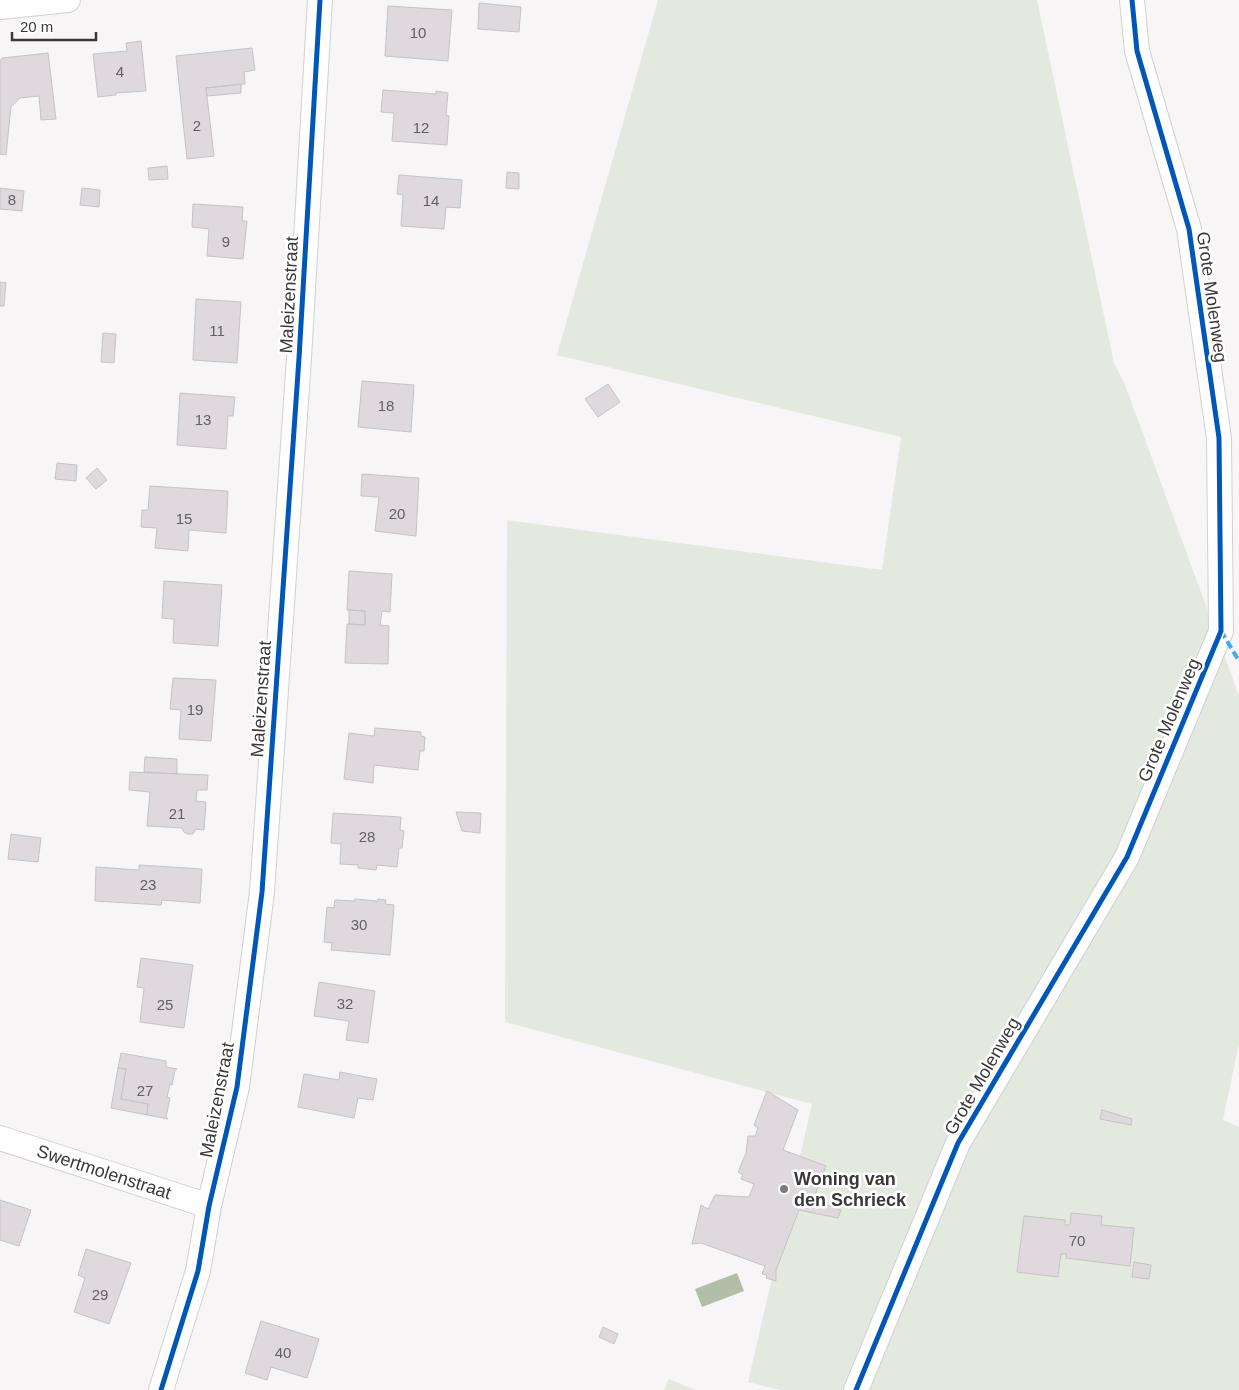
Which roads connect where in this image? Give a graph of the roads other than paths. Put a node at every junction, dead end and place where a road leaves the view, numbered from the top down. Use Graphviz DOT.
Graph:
graph roads {
  1 [pos="68,0"];
  2 [pos="320,0"];
  3 [pos="1132,0"];
  4 [pos="0,7"];
  5 [pos="0,1138"];
  6 [pos="209,1206"];
  7 [pos="161,1390"];
  8 [pos="856,1390"];
  1 -- 4 [label="street"];
  2 -- 6 [label="street, Maleizenstraat"];
  3 -- 8 [label="street, Grote Molenweg"];
  5 -- 6 [label="street, Swertmolenstraat"];
  6 -- 7 [label="street, Maleizenstraat"];
}
